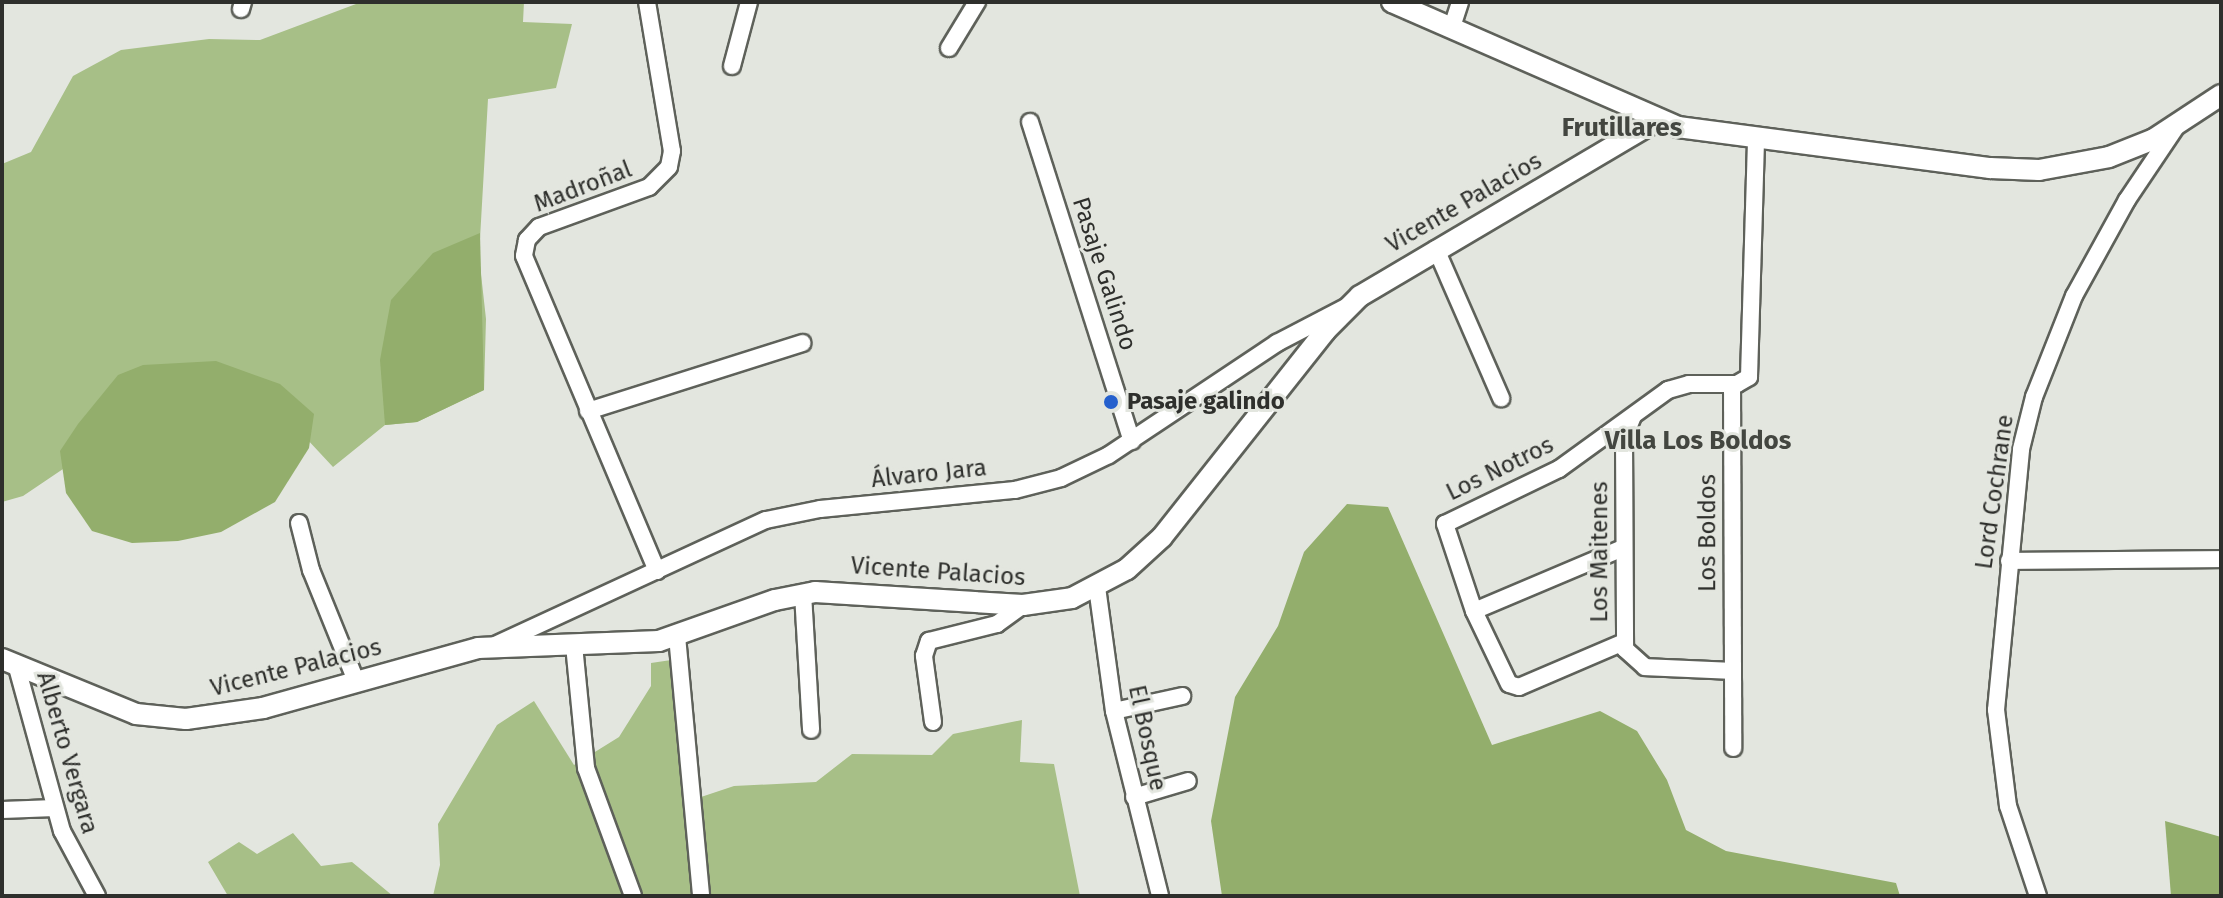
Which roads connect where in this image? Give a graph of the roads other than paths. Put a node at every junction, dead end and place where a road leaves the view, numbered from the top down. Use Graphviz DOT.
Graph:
graph roads {
  1 [pos="647,2"];
  2 [pos="749,2"];
  3 [pos="977,2"];
  4 [pos="1392,2"];
  5 [pos="1460,2"];
  6 [pos="1452,27"];
  7 [pos="949,48"];
  8 [pos="732,66"];
  9 [pos="2221,95"];
  10 [pos="1659,119"];
  11 [pos="1030,122"];
  12 [pos="2177,126"];
  13 [pos="1756,139"];
  14 [pos="1436,249"];
  15 [pos="1348,306"];
  16 [pos="802,343"];
  17 [pos="1732,384"];
  18 [pos="1501,398"];
  19 [pos="588,411"];
  20 [pos="1634,415"];
  21 [pos="1132,441"];
  22 [pos="299,523"];
  23 [pos="1623,548"];
  24 [pos="2221,559"];
  25 [pos="2009,561"];
  26 [pos="657,571"];
  27 [pos="1097,587"];
  28 [pos="803,594"];
  29 [pos="1023,605"];
  30 [pos="1474,611"];
  31 [pos="677,636"];
  32 [pos="1624,642"];
  33 [pos="574,645"];
  34 [pos="493,646"];
  35 [pos="9,661"];
  36 [pos="1732,671"];
  37 [pos="356,681"];
  38 [pos="1182,696"];
  39 [pos="1114,711"];
  40 [pos="933,722"];
  41 [pos="811,730"];
  42 [pos="1733,748"];
  43 [pos="1188,781"];
  44 [pos="1134,797"];
  45 [pos="55,808"];
  46 [pos="2,810"];
  47 [pos="97,896"];
  48 [pos="633,896"];
  49 [pos="701,896"];
  50 [pos="1160,896"];
  51 [pos="2038,896"];
  1 -- 19 [label="street, Madroñal"];
  2 -- 8 [label="street"];
  3 -- 7 [label="street"];
  4 -- 6 [label="main road"];
  5 -- 6 [label="street"];
  6 -- 10 [label="main road"];
  9 -- 12 [label="main road"];
  10 -- 13 [label="main road"];
  10 -- 14 [label="main road, Vicente Palacios"];
  11 -- 21 [label="street, Pasaje Galindo"];
  12 -- 13 [label="main road"];
  12 -- 25 [label="street, Lord Cochrane"];
  13 -- 17 [label="street"];
  14 -- 15 [label="main road, Vicente Palacios"];
  14 -- 18 [label="street"];
  15 -- 21 [label="street, Álvaro Jara"];
  15 -- 27 [label="main road, Vicente Palacios"];
  16 -- 19 [label="street"];
  17 -- 20 [label="street, Los Notros"];
  17 -- 36 [label="street, Los Boldos"];
  19 -- 26 [label="street, Madroñal"];
  20 -- 23 [label="street, Los Maitenes"];
  20 -- 30 [label="street, Los Notros"];
  21 -- 26 [label="street, Álvaro Jara"];
  22 -- 37 [label="street"];
  23 -- 30 [label="street"];
  23 -- 32 [label="street, Los Maitenes"];
  24 -- 25 [label="street"];
  25 -- 51 [label="street, Lord Cochrane"];
  26 -- 34 [label="street, Álvaro Jara"];
  27 -- 29 [label="main road, Vicente Palacios"];
  27 -- 39 [label="street, El Bosque"];
  28 -- 29 [label="main road, Vicente Palacios"];
  28 -- 31 [label="main road, Vicente Palacios"];
  28 -- 41 [label="street"];
  29 -- 40 [label="street"];
  30 -- 32 [label="street, Los Notros"];
  31 -- 33 [label="main road, Vicente Palacios"];
  31 -- 49 [label="street"];
  32 -- 36 [label="street"];
  33 -- 34 [label="main road, Vicente Palacios"];
  33 -- 48 [label="street"];
  34 -- 37 [label="main road, Vicente Palacios"];
  35 -- 37 [label="main road, Vicente Palacios"];
  35 -- 45 [label="street, Alberto Vergara"];
  36 -- 42 [label="street, Los Boldos"];
  38 -- 39 [label="street"];
  39 -- 44 [label="street, El Bosque"];
  43 -- 44 [label="street"];
  44 -- 50 [label="street, El Bosque"];
  45 -- 46 [label="street"];
  45 -- 47 [label="street, Alberto Vergara"];
}
